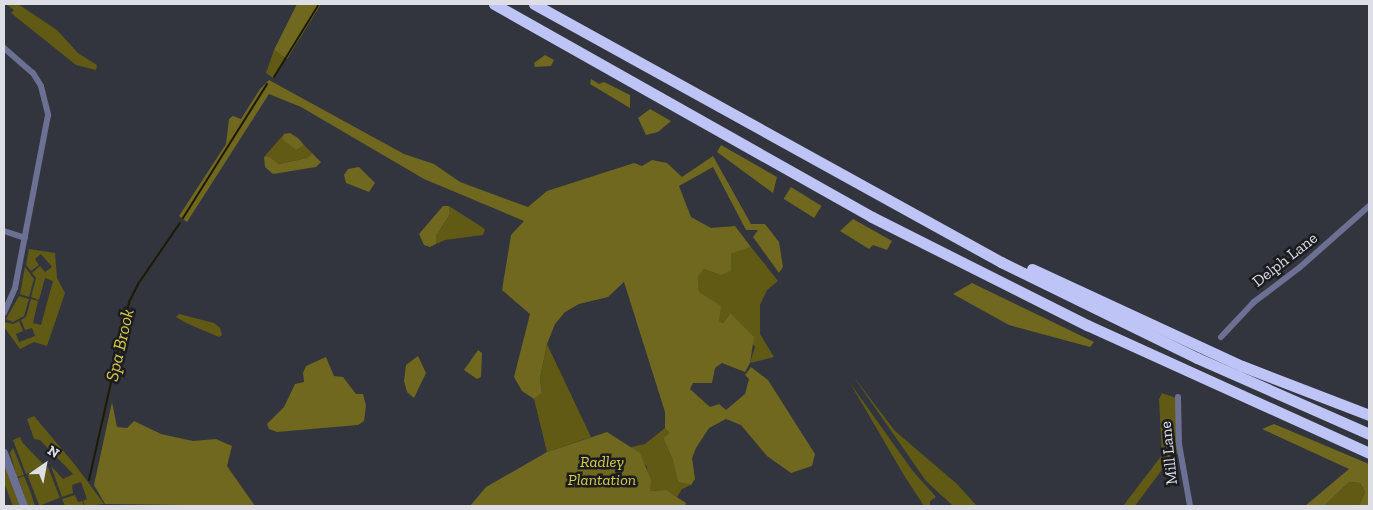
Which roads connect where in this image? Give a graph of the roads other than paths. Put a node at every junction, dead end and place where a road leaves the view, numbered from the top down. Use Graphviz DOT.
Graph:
graph roads {
  1 [pos="494,4"];
  2 [pos="534,4"];
  3 [pos="4,48"];
  4 [pos="886,200"];
  5 [pos="1369,206"];
  6 [pos="4,231"];
  7 [pos="25,238"];
  8 [pos="4,313"];
  9 [pos="1221,337"];
  10 [pos="1178,397"];
  11 [pos="1369,415"];
  12 [pos="1369,434"];
  13 [pos="4,453"];
  14 [pos="1369,453"];
  15 [pos="24,506"];
  16 [pos="1190,506"];
  1 -- 14 [label="highway"];
  2 -- 4 [label="highway"];
  3 -- 7 [label="street"];
  4 -- 11 [label="highway"];
  4 -- 12 [label="highway"];
  5 -- 9 [label="street, Delph Lane"];
  6 -- 7 [label="street"];
  7 -- 8 [label="street"];
  10 -- 16 [label="street, Mill Lane"];
  13 -- 15 [label="street"];
}
